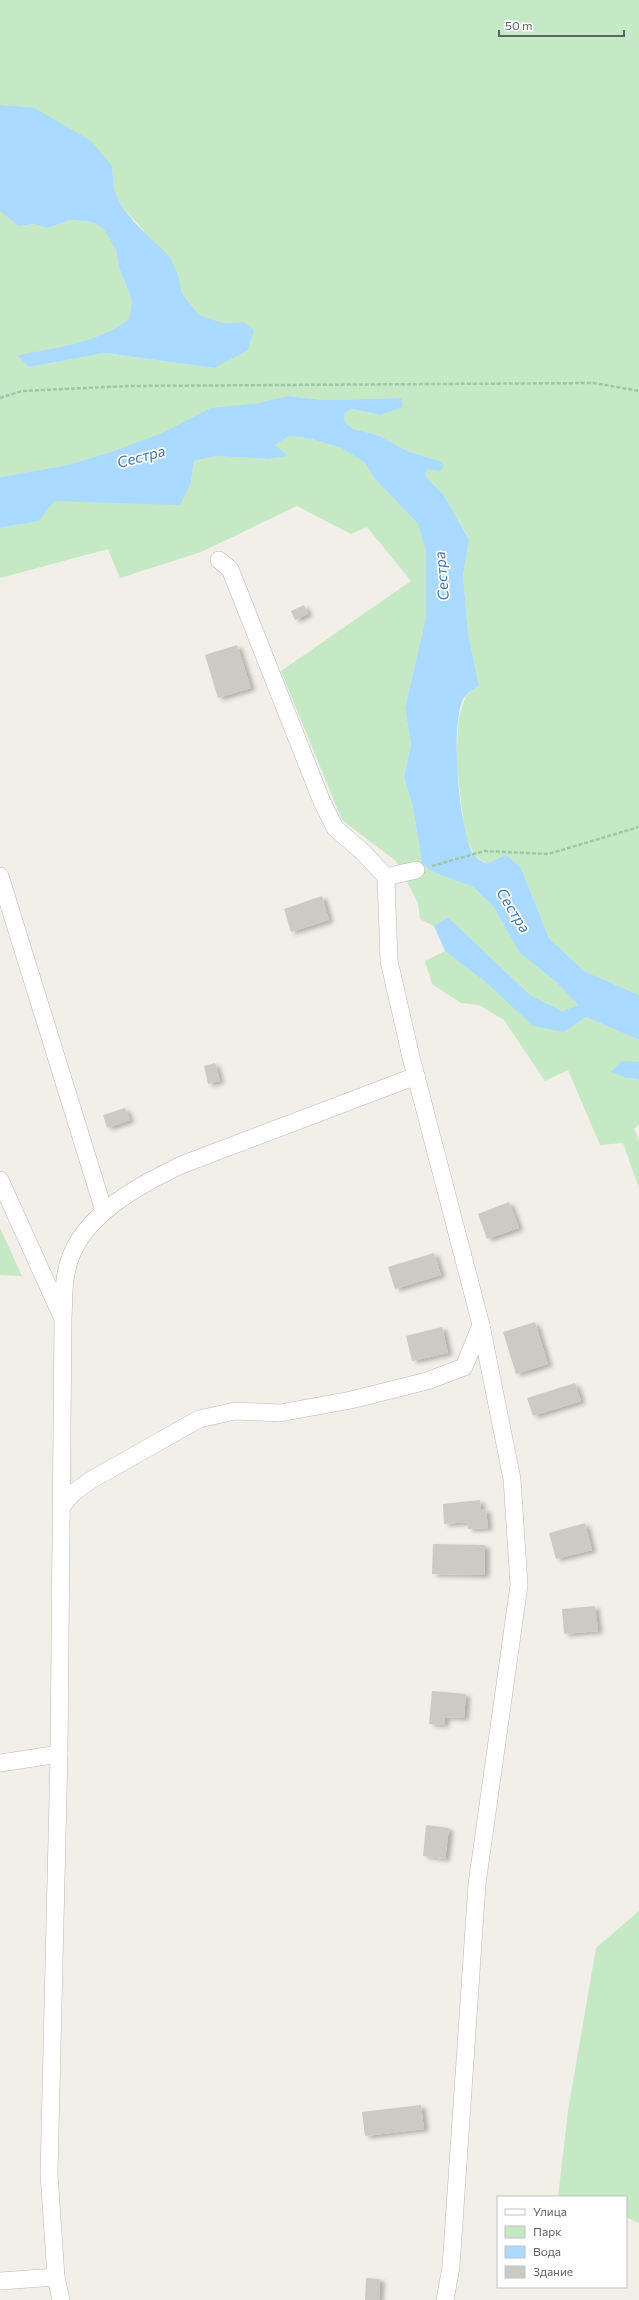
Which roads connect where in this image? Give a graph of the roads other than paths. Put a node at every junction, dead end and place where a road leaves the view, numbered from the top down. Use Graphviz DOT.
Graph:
graph roads {
  1 [pos="219,560"];
  2 [pos="416,870"];
  3 [pos="0,876"];
  4 [pos="386,877"];
  5 [pos="416,1076"];
  6 [pos="0,1180"];
  7 [pos="104,1211"];
  8 [pos="62,1319"];
  9 [pos="481,1325"];
  10 [pos="62,1506"];
  11 [pos="59,1754"];
  12 [pos="0,1763"];
  13 [pos="56,2277"];
  14 [pos="0,2281"];
  15 [pos="61,2300"];
  16 [pos="445,2300"];
  1 -- 4 [label="street"];
  2 -- 4 [label="street"];
  3 -- 7 [label="street"];
  4 -- 5 [label="street"];
  5 -- 7 [label="street"];
  5 -- 9 [label="street"];
  6 -- 8 [label="street"];
  7 -- 8 [label="street"];
  8 -- 10 [label="street"];
  9 -- 10 [label="street"];
  9 -- 16 [label="street"];
  10 -- 11 [label="street"];
  11 -- 12 [label="street"];
  11 -- 13 [label="street"];
  13 -- 14 [label="street"];
  13 -- 15 [label="street"];
}
